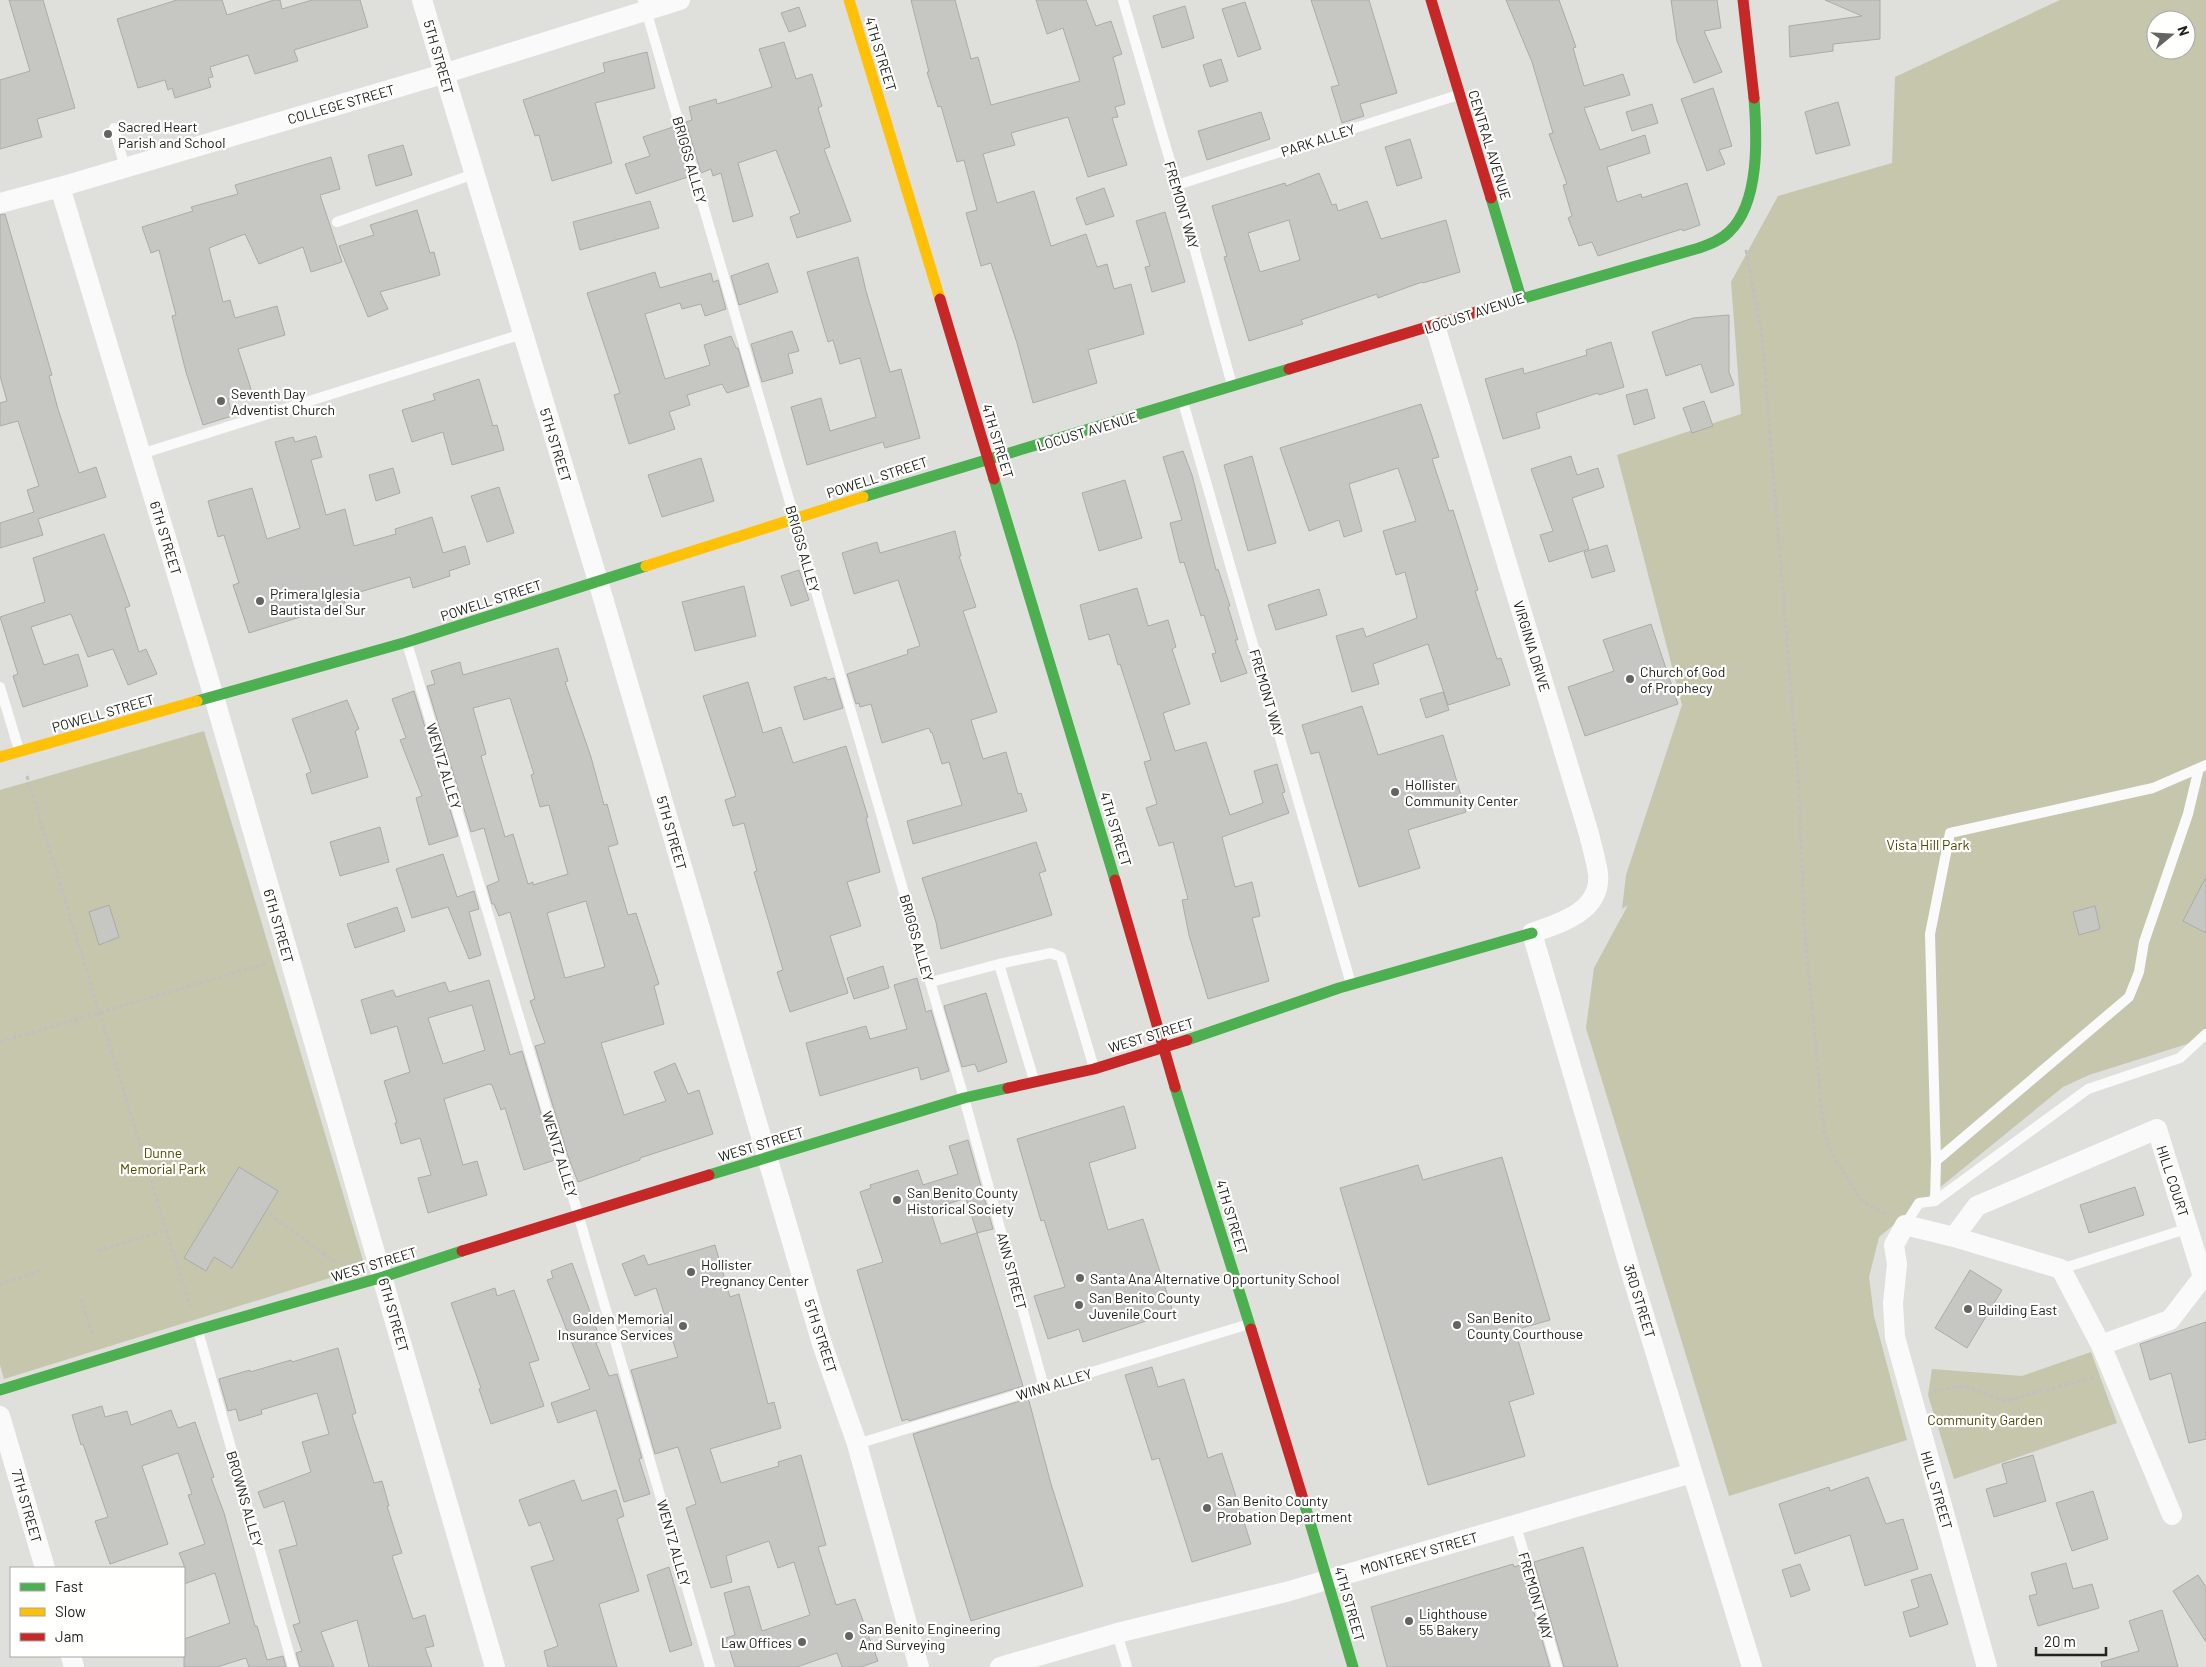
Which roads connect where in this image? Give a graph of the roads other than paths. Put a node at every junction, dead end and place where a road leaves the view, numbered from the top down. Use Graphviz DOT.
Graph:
graph roads {
  1 [pos="422,0"];
  2 [pos="680,0"];
  3 [pos="849,0"];
  4 [pos="1123,0"];
  5 [pos="1430,0"];
  6 [pos="1743,0"];
  7 [pos="644,6"];
  8 [pos="443,74"];
  9 [pos="1459,95"];
  10 [pos="114,128"];
  11 [pos="125,168"];
  12 [pos="474,174"];
  13 [pos="1177,185"];
  14 [pos="60,187"];
  15 [pos="0,203"];
  16 [pos="337,222"];
  17 [pos="1521,298"];
  18 [pos="1435,326"];
  19 [pos="522,334"];
  20 [pos="1232,386"];
  21 [pos="1183,401"];
  22 [pos="141,454"];
  23 [pos="988,461"];
  24 [pos="795,519"];
  25 [pos="598,581"];
  26 [pos="406,642"];
  27 [pos="0,686"];
  28 [pos="214,697"];
  29 [pos="19,751"];
  30 [pos="0,757"];
  31 [pos="2203,767"];
  32 [pos="1532,933"];
  33 [pos="999,964"];
  34 [pos="931,982"];
  35 [pos="1351,985"];
  36 [pos="2206,1034"];
  37 [pos="1163,1048"];
  38 [pos="1094,1068"];
  39 [pos="1034,1082"];
  40 [pos="964,1098"];
  41 [pos="768,1158"];
  42 [pos="1936,1160"];
  43 [pos="1935,1201"];
  44 [pos="578,1214"];
  45 [pos="1904,1225"];
  46 [pos="2189,1228"];
  47 [pos="1954,1237"];
  48 [pos="2061,1269"];
  49 [pos="374,1280"];
  50 [pos="1250,1324"];
  51 [pos="197,1330"];
  52 [pos="2101,1345"];
  53 [pos="1044,1387"];
  54 [pos="0,1390"];
  55 [pos="0,1416"];
  56 [pos="857,1444"];
  57 [pos="1692,1473"];
  58 [pos="2172,1516"];
  59 [pos="1516,1526"];
  60 [pos="45,1567"];
  61 [pos="1327,1580"];
  62 [pos="1117,1633"];
  63 [pos="293,1667"];
  64 [pos="495,1667"];
  65 [pos="710,1667"];
  66 [pos="919,1667"];
  67 [pos="1000,1667"];
  68 [pos="1127,1667"];
  69 [pos="1353,1667"];
  70 [pos="1557,1667"];
  71 [pos="1752,1667"];
  72 [pos="1988,1667"];
  1 -- 8 [label="street, 5TH STREET"];
  2 -- 7 [label="street, COLLEGE STREET"];
  3 -- 23 [label="street, 4TH STREET"];
  4 -- 13 [label="lane, FREMONT WAY"];
  5 -- 9 [label="street, CENTRAL AVENUE"];
  6 -- 17 [label="street, LOCUST AVENUE"];
  7 -- 8 [label="street, COLLEGE STREET"];
  7 -- 24 [label="lane, BRIGGS ALLEY"];
  8 -- 11 [label="street, COLLEGE STREET"];
  8 -- 12 [label="street, 5TH STREET"];
  9 -- 13 [label="lane, PARK ALLEY"];
  9 -- 17 [label="street, CENTRAL AVENUE"];
  10 -- 11 [label="lane"];
  11 -- 14 [label="street, COLLEGE STREET"];
  12 -- 16 [label="lane"];
  12 -- 19 [label="street, 5TH STREET"];
  13 -- 20 [label="lane, FREMONT WAY"];
  14 -- 15 [label="street, COLLEGE STREET"];
  14 -- 22 [label="street, 6TH STREET"];
  17 -- 18 [label="street, LOCUST AVENUE"];
  18 -- 20 [label="street, LOCUST AVENUE"];
  18 -- 32 [label="street, VIRGINIA DRIVE"];
  19 -- 22 [label="lane"];
  19 -- 25 [label="street, 5TH STREET"];
  20 -- 21 [label="street, LOCUST AVENUE"];
  21 -- 23 [label="street, LOCUST AVENUE"];
  21 -- 35 [label="lane, FREMONT WAY"];
  22 -- 28 [label="street, 6TH STREET"];
  23 -- 24 [label="street, POWELL STREET"];
  23 -- 37 [label="street, 4TH STREET"];
  24 -- 25 [label="street, POWELL STREET"];
  24 -- 34 [label="lane, BRIGGS ALLEY"];
  25 -- 26 [label="street, POWELL STREET"];
  25 -- 41 [label="street, 5TH STREET"];
  26 -- 28 [label="street, POWELL STREET"];
  26 -- 44 [label="lane, WENTZ ALLEY"];
  27 -- 29 [label="lane"];
  28 -- 29 [label="street, POWELL STREET"];
  28 -- 49 [label="street, 6TH STREET"];
  29 -- 30 [label="street, POWELL STREET"];
  31 -- 42 [label="lane"];
  31 -- 42 [label="lane"];
  32 -- 35 [label="street, WEST STREET"];
  32 -- 57 [label="street, 3RD STREET"];
  33 -- 34 [label="lane"];
  33 -- 38 [label="lane"];
  33 -- 39 [label="lane"];
  34 -- 40 [label="lane, BRIGGS ALLEY"];
  35 -- 37 [label="street, WEST STREET"];
  36 -- 43 [label="lane"];
  37 -- 38 [label="street, WEST STREET"];
  37 -- 50 [label="street, 4TH STREET"];
  38 -- 39 [label="street, WEST STREET"];
  39 -- 40 [label="street, WEST STREET"];
  40 -- 41 [label="street, WEST STREET"];
  40 -- 53 [label="lane, ANN STREET"];
  41 -- 44 [label="street, WEST STREET"];
  41 -- 56 [label="street, 5TH STREET"];
  42 -- 43 [label="lane"];
  43 -- 45 [label="lane"];
  44 -- 49 [label="street, WEST STREET"];
  44 -- 65 [label="lane, WENTZ ALLEY"];
  45 -- 47 [label="street"];
  45 -- 72 [label="street, HILL STREET"];
  46 -- 47 [label="street, HILL COURT"];
  46 -- 48 [label="lane"];
  46 -- 52 [label="street, HILL COURT"];
  47 -- 48 [label="street"];
  48 -- 52 [label="street"];
  49 -- 51 [label="street, WEST STREET"];
  49 -- 64 [label="street, 6TH STREET"];
  50 -- 53 [label="lane, WINN ALLEY"];
  50 -- 61 [label="street, 4TH STREET"];
  51 -- 54 [label="street, WEST STREET"];
  51 -- 63 [label="lane, BROWNS ALLEY"];
  52 -- 58 [label="street"];
  53 -- 56 [label="lane, WINN ALLEY"];
  55 -- 60 [label="street, 7TH STREET"];
  56 -- 66 [label="street, 5TH STREET"];
  57 -- 59 [label="street, MONTEREY STREET"];
  57 -- 71 [label="street, 3RD STREET"];
  59 -- 61 [label="street, MONTEREY STREET"];
  59 -- 70 [label="lane, FREMONT WAY"];
  61 -- 62 [label="street, MONTEREY STREET"];
  61 -- 69 [label="street, 4TH STREET"];
  62 -- 67 [label="street, MONTEREY STREET"];
  62 -- 68 [label="lane"];
}
